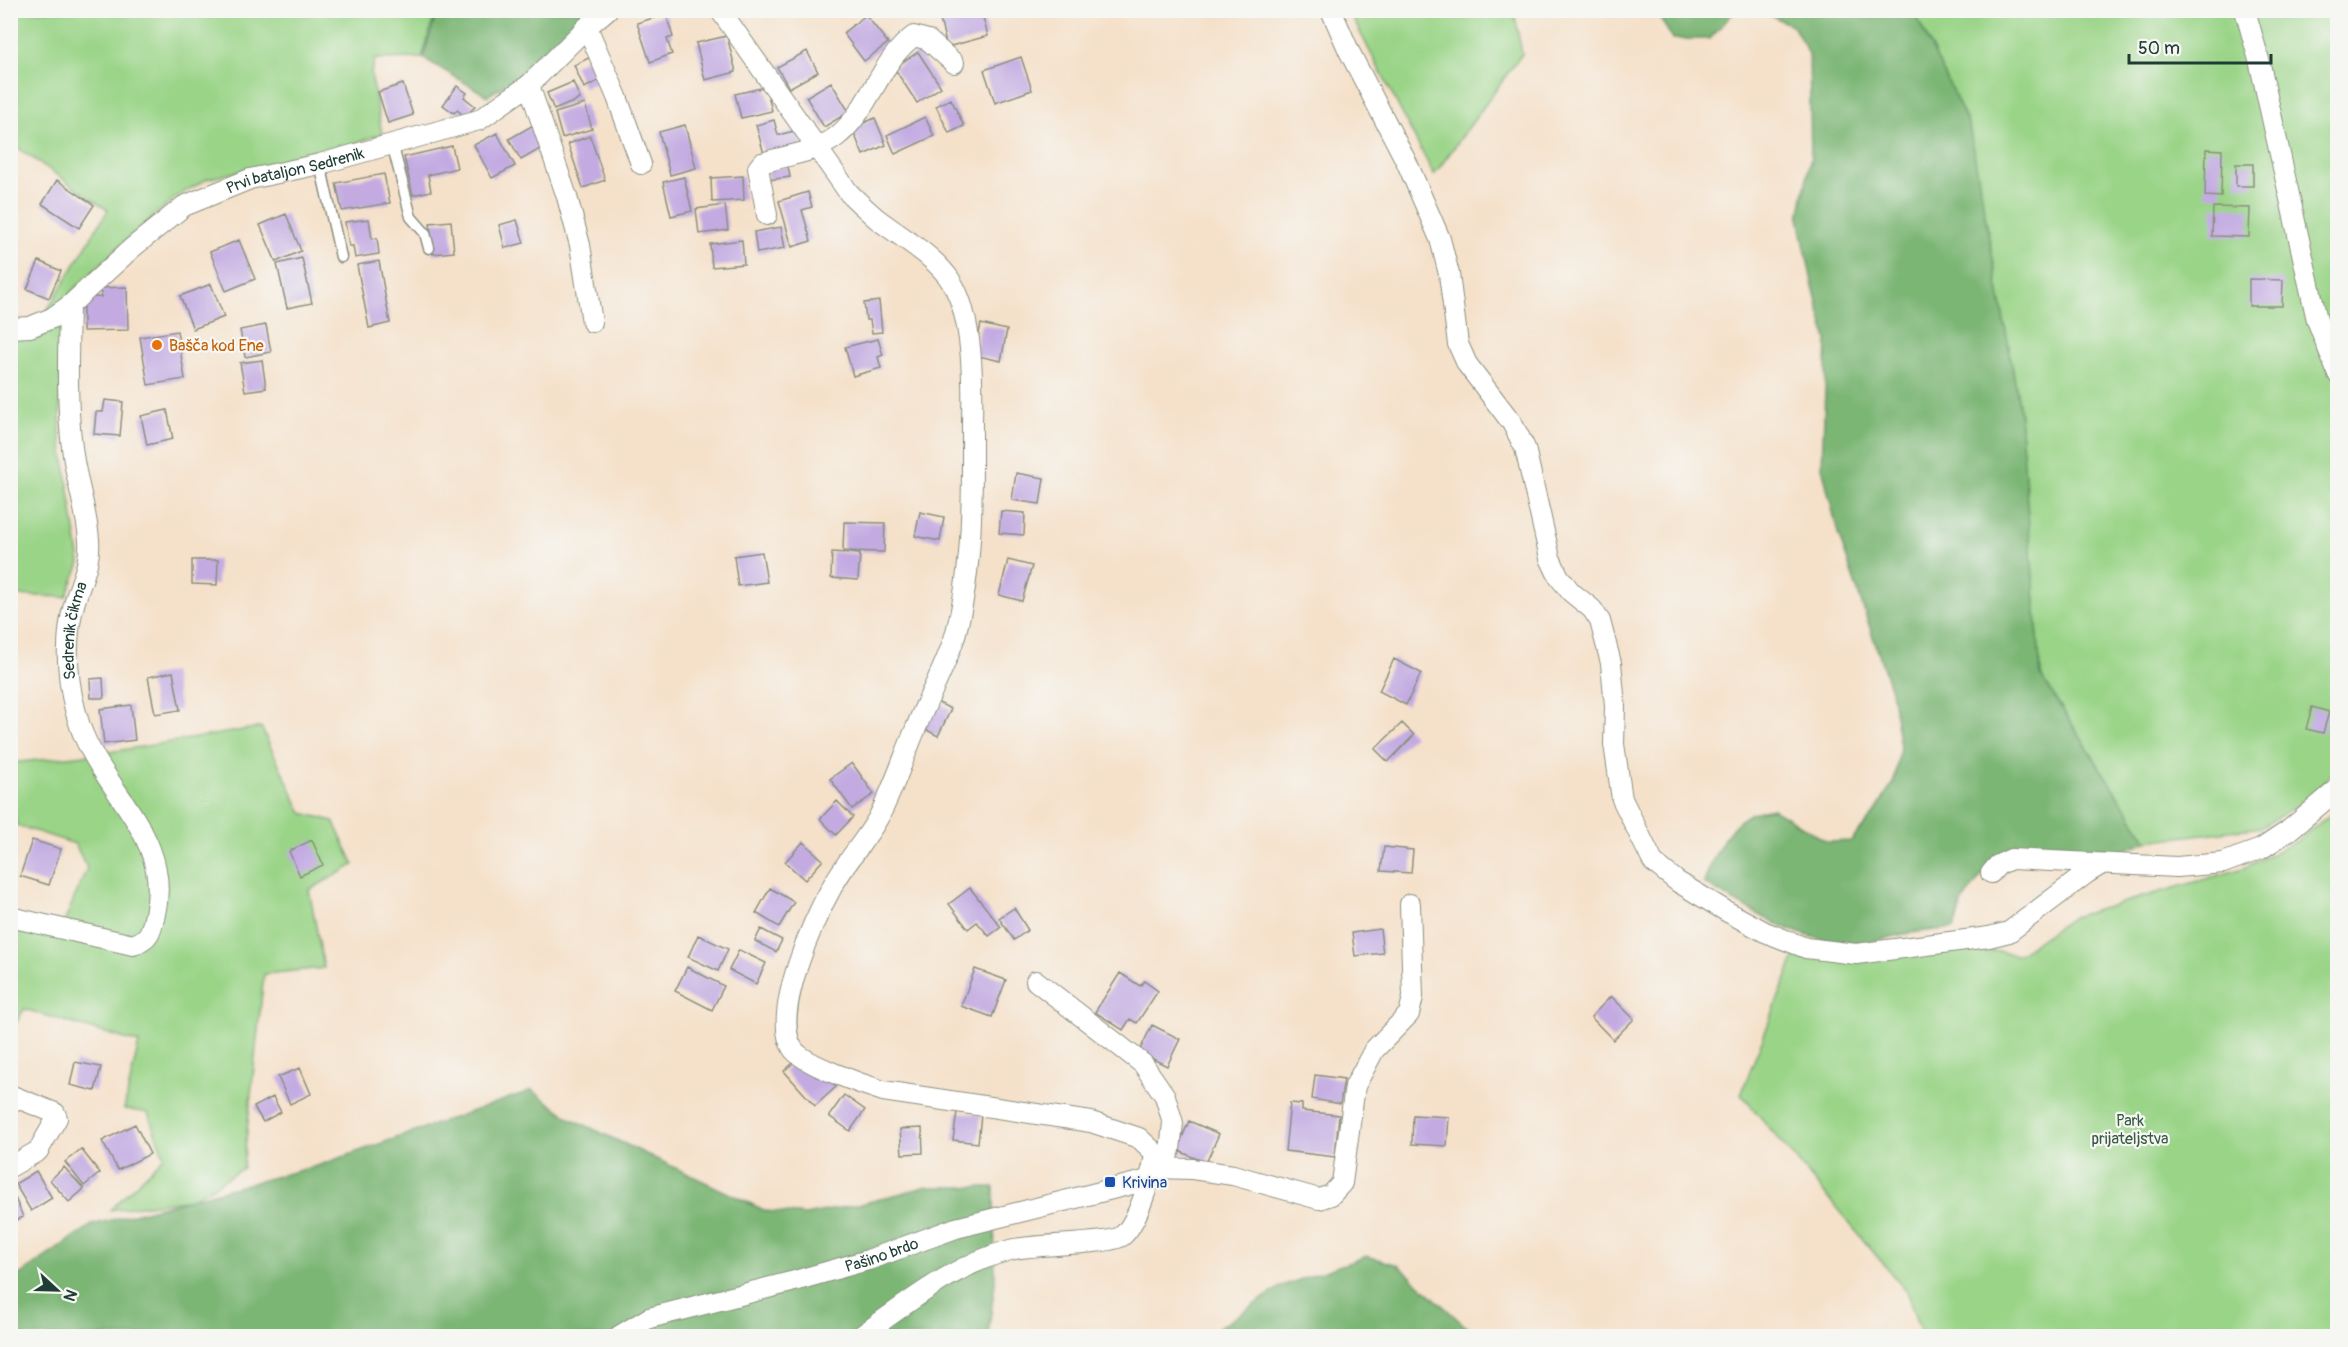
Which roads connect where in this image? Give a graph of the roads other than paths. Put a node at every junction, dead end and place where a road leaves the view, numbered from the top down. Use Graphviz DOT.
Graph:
graph roads {
  1 [pos="607,10"];
  2 [pos="720,10"];
  3 [pos="1331,10"];
  4 [pos="2245,10"];
  5 [pos="587,27"];
  6 [pos="954,63"];
  7 [pos="529,85"];
  8 [pos="393,143"];
  9 [pos="817,147"];
  10 [pos="320,164"];
  11 [pos="641,164"];
  12 [pos="767,215"];
  13 [pos="429,248"];
  14 [pos="341,257"];
  15 [pos="69,306"];
  16 [pos="592,322"];
  17 [pos="10,328"];
  18 [pos="2337,374"];
  19 [pos="2337,789"];
  20 [pos="2102,864"];
  21 [pos="1991,873"];
  22 [pos="1410,904"];
  23 [pos="10,917"];
  24 [pos="1036,981"];
  25 [pos="10,1095"];
  26 [pos="10,1167"];
  27 [pos="1154,1172"];
  28 [pos="619,1336"];
  29 [pos="861,1336"];
  1 -- 5 [label="street, Prvi bataljon Sedrenik"];
  2 -- 9 [label="street"];
  3 -- 20 [label="street"];
  4 -- 18 [label="street"];
  5 -- 7 [label="street, Prvi bataljon Sedrenik"];
  5 -- 11 [label="street"];
  6 -- 9 [label="street"];
  7 -- 8 [label="street, Prvi bataljon Sedrenik"];
  7 -- 16 [label="street"];
  8 -- 10 [label="street, Prvi bataljon Sedrenik"];
  8 -- 13 [label="lane"];
  9 -- 12 [label="street"];
  9 -- 27 [label="street"];
  10 -- 14 [label="lane"];
  10 -- 15 [label="street, Prvi bataljon Sedrenik"];
  15 -- 17 [label="street, Prvi bataljon Sedrenik"];
  15 -- 23 [label="street, Sedrenik čikma"];
  19 -- 20 [label="street"];
  20 -- 21 [label="street"];
  22 -- 27 [label="street, Pašino brdo"];
  24 -- 27 [label="street"];
  25 -- 26 [label="street"];
  27 -- 28 [label="street, Pašino brdo"];
  27 -- 29 [label="street"];
}
